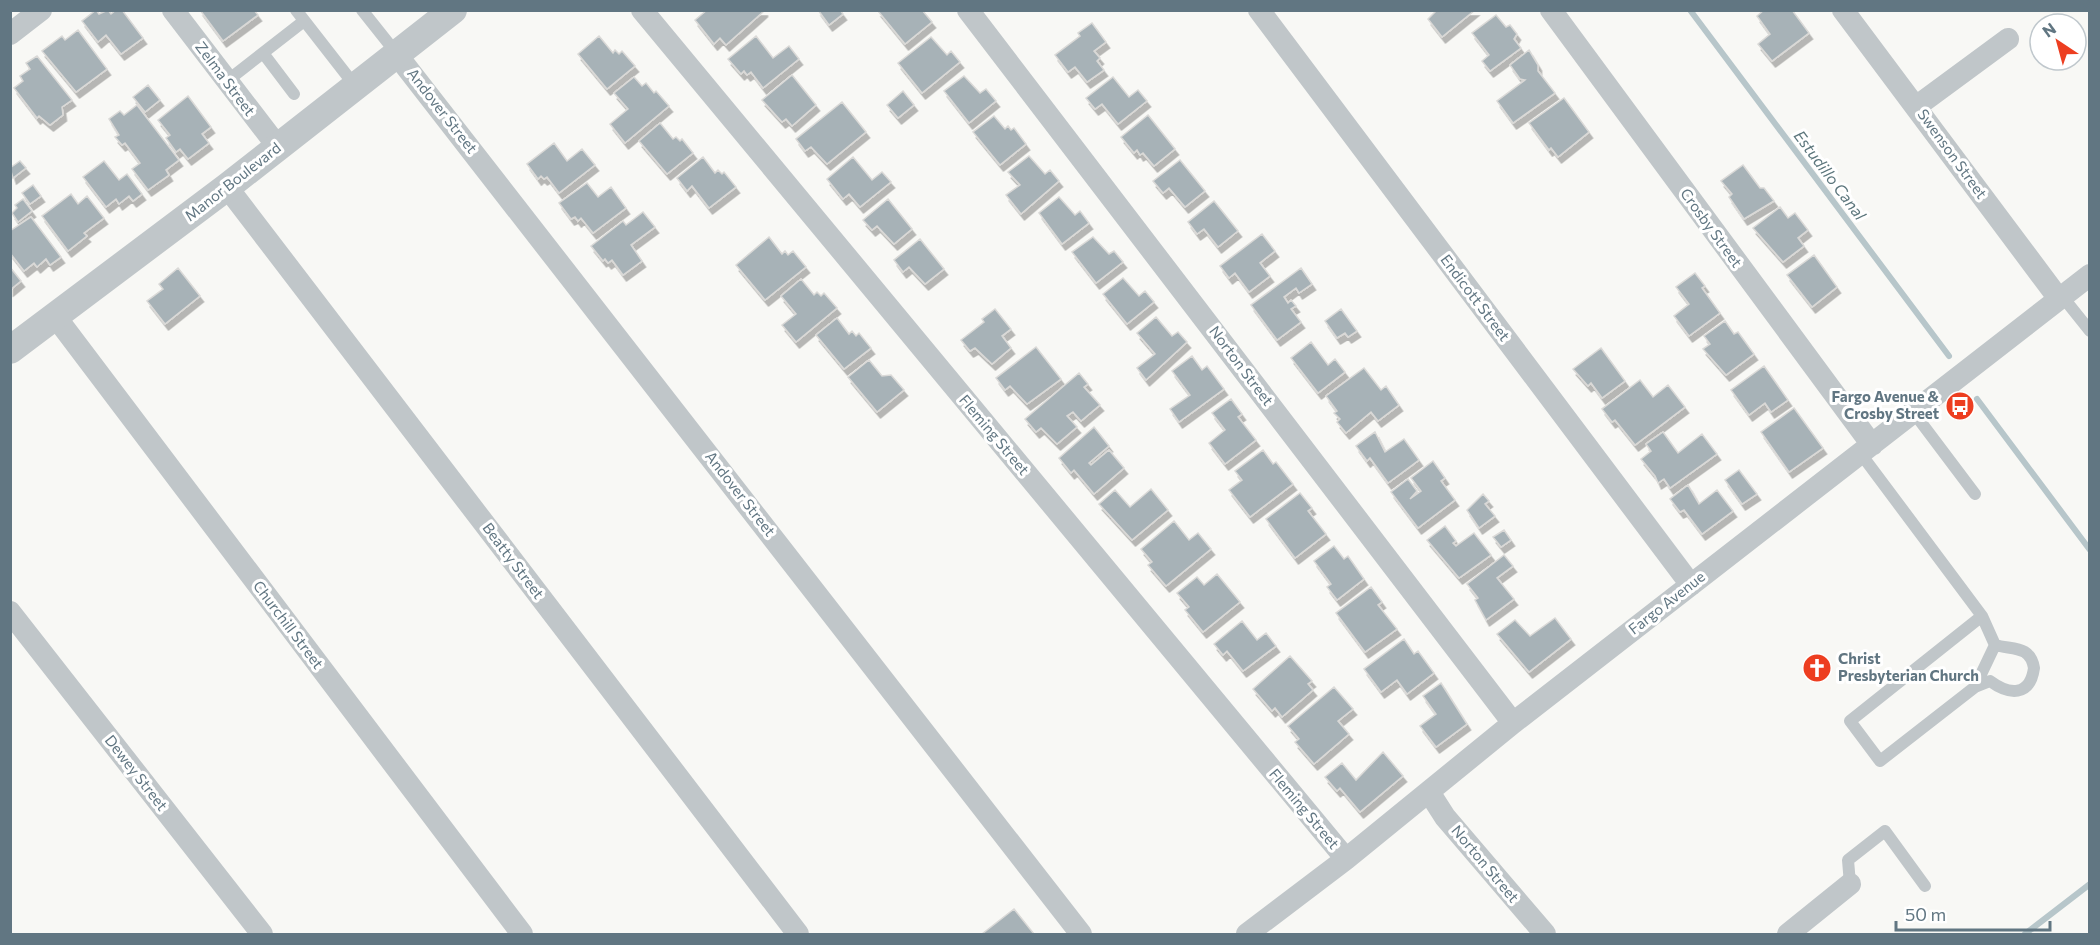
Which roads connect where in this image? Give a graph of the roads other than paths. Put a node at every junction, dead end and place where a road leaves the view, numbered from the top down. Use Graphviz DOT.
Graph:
graph roads {
  1 [pos="41,10"];
  2 [pos="173,10"];
  3 [pos="296,10"];
  4 [pos="362,10"];
  5 [pos="642,10"];
  6 [pos="968,10"];
  7 [pos="1259,10"];
  8 [pos="1551,10"];
  9 [pos="1843,10"];
  10 [pos="439,15"];
  11 [pos="304,21"];
  12 [pos="10,34"];
  13 [pos="2008,39"];
  14 [pos="263,53"];
  15 [pos="397,55"];
  16 [pos="227,81"];
  17 [pos="356,87"];
  18 [pos="294,94"];
  19 [pos="1917,106"];
  20 [pos="278,147"];
  21 [pos="227,187"];
  22 [pos="2090,275"];
  23 [pos="2061,297"];
  24 [pos="55,316"];
  25 [pos="2090,331"];
  26 [pos="10,350"];
  27 [pos="1914,413"];
  28 [pos="1866,450"];
  29 [pos="1976,494"];
  30 [pos="1691,585"];
  31 [pos="10,612"];
  32 [pos="1982,616"];
  33 [pos="1995,645"];
  34 [pos="1975,687"];
  35 [pos="1513,723"];
  36 [pos="1429,792"];
  37 [pos="1346,859"];
  38 [pos="1850,884"];
  39 [pos="1925,886"];
  40 [pos="262,934"];
  41 [pos="522,934"];
  42 [pos="798,934"];
  43 [pos="1082,934"];
  44 [pos="1247,934"];
  45 [pos="1545,934"];
  46 [pos="1788,934"];
  1 -- 12 [label="street"];
  2 -- 16 [label="street, Zelma Street"];
  3 -- 11 [label="lane"];
  4 -- 15 [label="lane"];
  5 -- 37 [label="street, Fleming Street"];
  6 -- 35 [label="street, Norton Street"];
  7 -- 30 [label="street, Endicott Street"];
  8 -- 28 [label="street, Crosby Street"];
  9 -- 19 [label="street, Swenson Street"];
  10 -- 15 [label="street, Manor Boulevard"];
  11 -- 14 [label="lane"];
  11 -- 17 [label="lane"];
  13 -- 19 [label="street"];
  14 -- 16 [label="lane"];
  14 -- 18 [label="lane"];
  15 -- 17 [label="street, Manor Boulevard"];
  15 -- 43 [label="street, Andover Street"];
  16 -- 20 [label="street, Zelma Street"];
  17 -- 20 [label="street, Manor Boulevard"];
  19 -- 23 [label="street, Swenson Street"];
  20 -- 21 [label="street, Manor Boulevard"];
  21 -- 24 [label="street, Manor Boulevard"];
  21 -- 42 [label="street, Beatty Street"];
  22 -- 23 [label="street, Fargo Avenue"];
  23 -- 25 [label="lane"];
  23 -- 27 [label="street, Fargo Avenue"];
  24 -- 26 [label="street, Manor Boulevard"];
  24 -- 41 [label="street, Churchill Street"];
  27 -- 28 [label="street, Fargo Avenue"];
  27 -- 29 [label="lane"];
  28 -- 30 [label="street, Fargo Avenue"];
  28 -- 32 [label="lane"];
  30 -- 35 [label="street, Fargo Avenue"];
  31 -- 40 [label="street, Dewey Street"];
  32 -- 33 [label="lane"];
  32 -- 34 [label="lane"];
  33 -- 34 [label="lane"];
  33 -- 34 [label="lane"];
  35 -- 36 [label="street, Fargo Avenue"];
  36 -- 37 [label="street, Fargo Avenue"];
  36 -- 45 [label="street, Norton Street"];
  37 -- 44 [label="street, Fargo Avenue"];
  38 -- 39 [label="lane"];
  38 -- 46 [label="street"];
}
